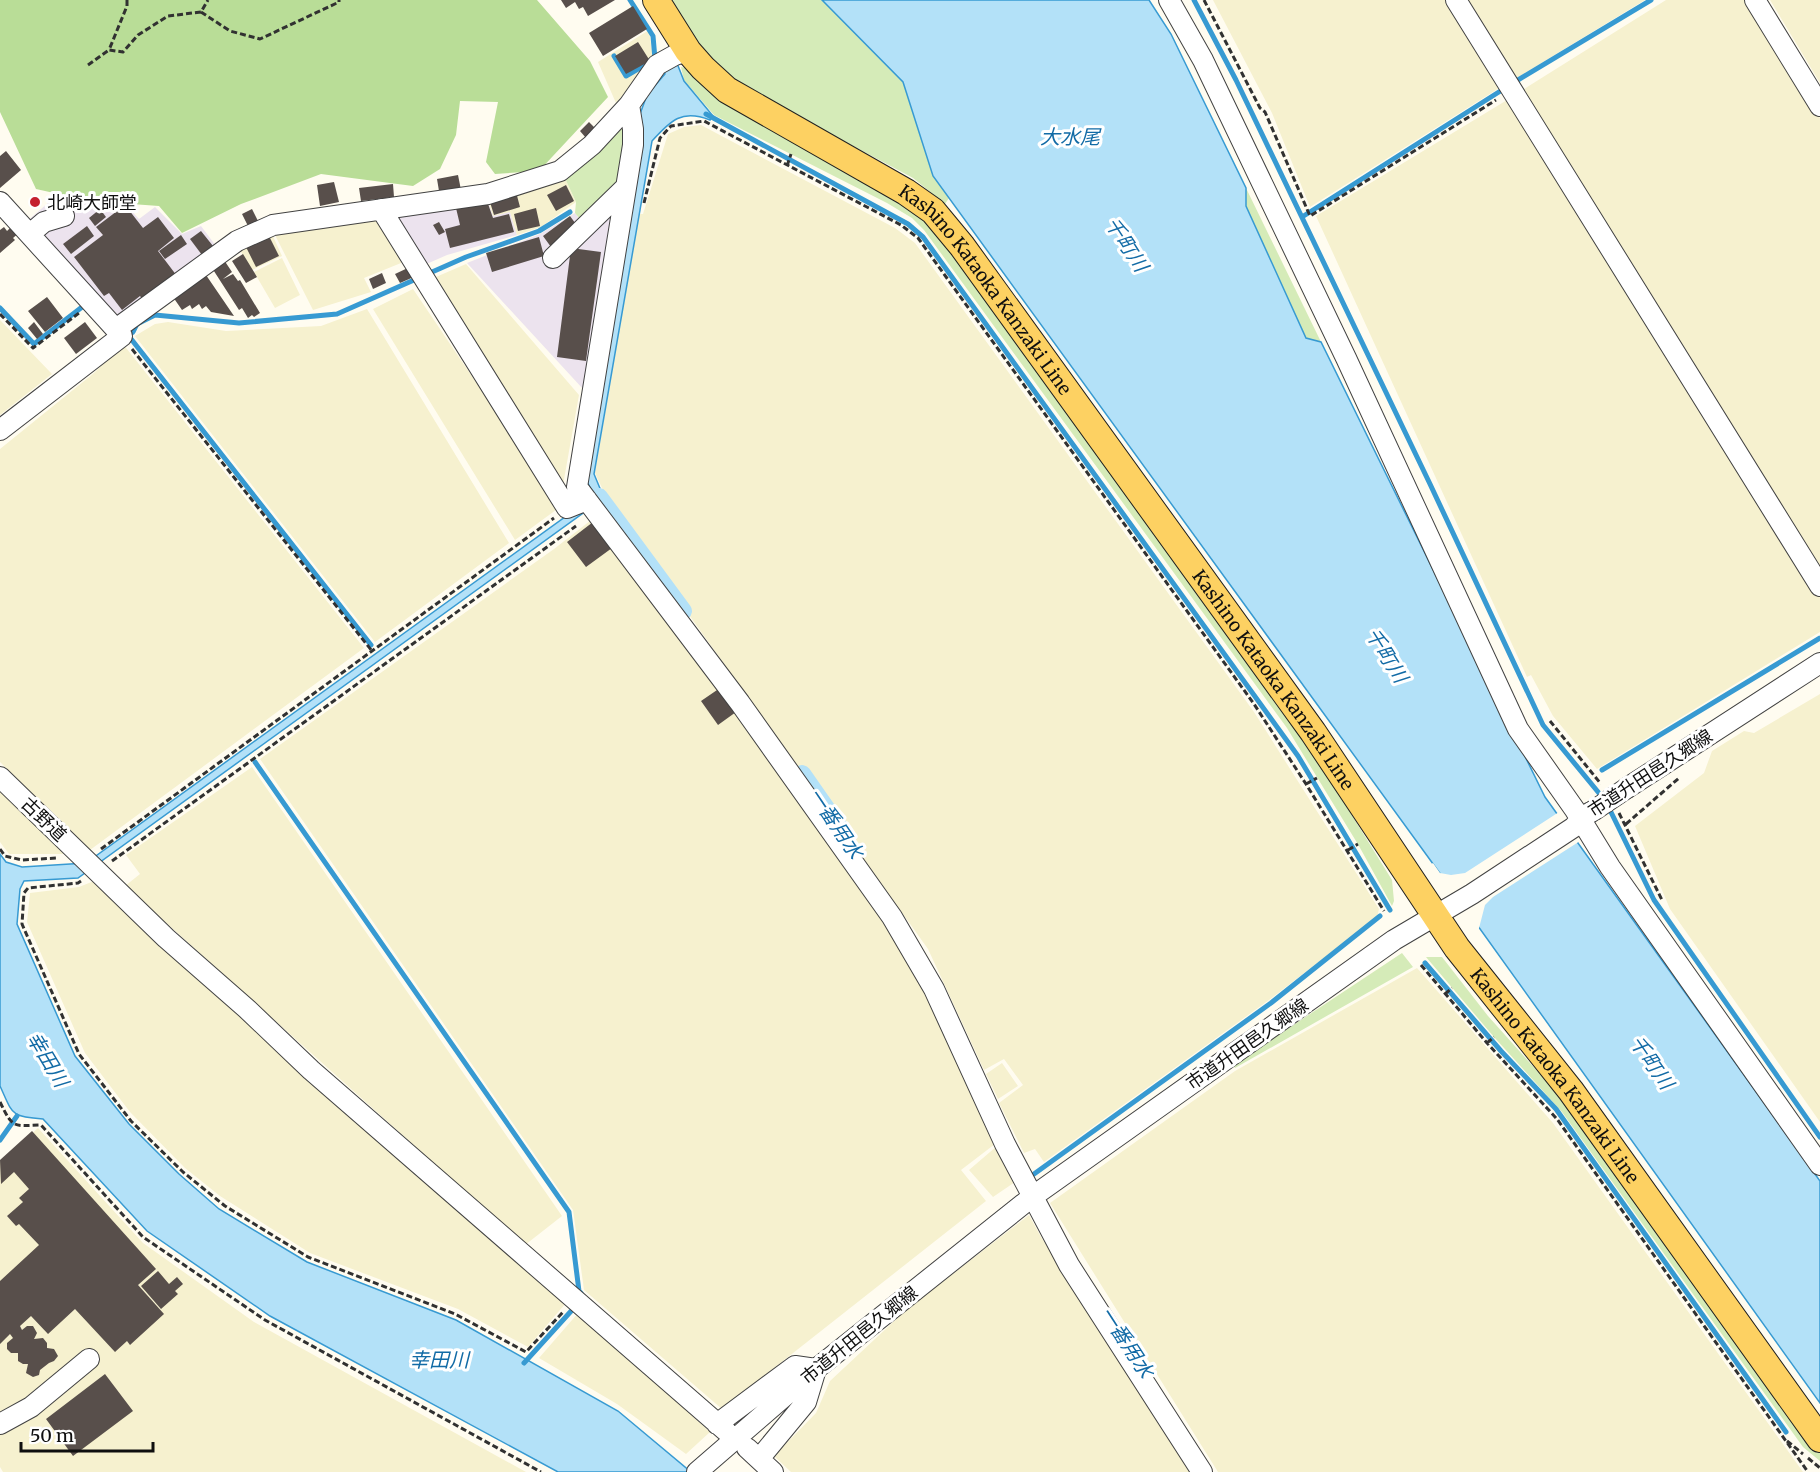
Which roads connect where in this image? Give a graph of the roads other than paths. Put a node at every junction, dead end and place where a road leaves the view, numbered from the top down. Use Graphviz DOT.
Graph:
graph roads {
  1 [pos="656,0"];
  2 [pos="1169,0"];
  3 [pos="1456,0"];
  4 [pos="1755,0"];
  5 [pos="681,53"];
  6 [pos="629,105"];
  7 [pos="1820,106"];
  8 [pos="626,187"];
  9 [pos="0,202"];
  10 [pos="381,209"];
  11 [pos="64,216"];
  12 [pos="30,234"];
  13 [pos="553,258"];
  14 [pos="119,332"];
  15 [pos="0,430"];
  16 [pos="589,504"];
  17 [pos="1820,586"];
  18 [pos="1820,663"];
  19 [pos="0,777"];
  20 [pos="1583,819"];
  21 [pos="1444,910"];
  22 [pos="1820,1165"];
  23 [pos="1032,1197"];
  24 [pos="89,1359"];
  25 [pos="816,1369"];
  26 [pos="0,1424"];
  27 [pos="1820,1439"];
  28 [pos="760,1460"];
  29 [pos="700,1469"];
  30 [pos="1202,1472"];
  1 -- 5 [label="main road, Kashino Kataoka Kanzaki Line"];
  2 -- 20 [label="street"];
  3 -- 17 [label="street"];
  4 -- 7 [label="street"];
  5 -- 6 [label="street"];
  5 -- 21 [label="main road, Kashino Kataoka Kanzaki Line"];
  6 -- 8 [label="street"];
  6 -- 10 [label="street"];
  8 -- 13 [label="street"];
  8 -- 16 [label="street"];
  9 -- 12 [label="street"];
  10 -- 14 [label="street"];
  10 -- 16 [label="street"];
  11 -- 12 [label="street"];
  12 -- 14 [label="street"];
  14 -- 15 [label="street"];
  16 -- 23 [label="street"];
  18 -- 20 [label="street, 市道升田邑久郷線, bridge"];
  19 -- 25 [label="street, 古野道"];
  20 -- 21 [label="street, 市道升田邑久郷線"];
  20 -- 22 [label="street"];
  21 -- 23 [label="street, 市道升田邑久郷線"];
  21 -- 27 [label="main road, Kashino Kataoka Kanzaki Line"];
  23 -- 25 [label="street, 市道升田邑久郷線"];
  23 -- 30 [label="street"];
  24 -- 26 [label="street"];
  25 -- 28 [label="street"];
  25 -- 29 [label="street, 市道升田邑久郷線"];
}
